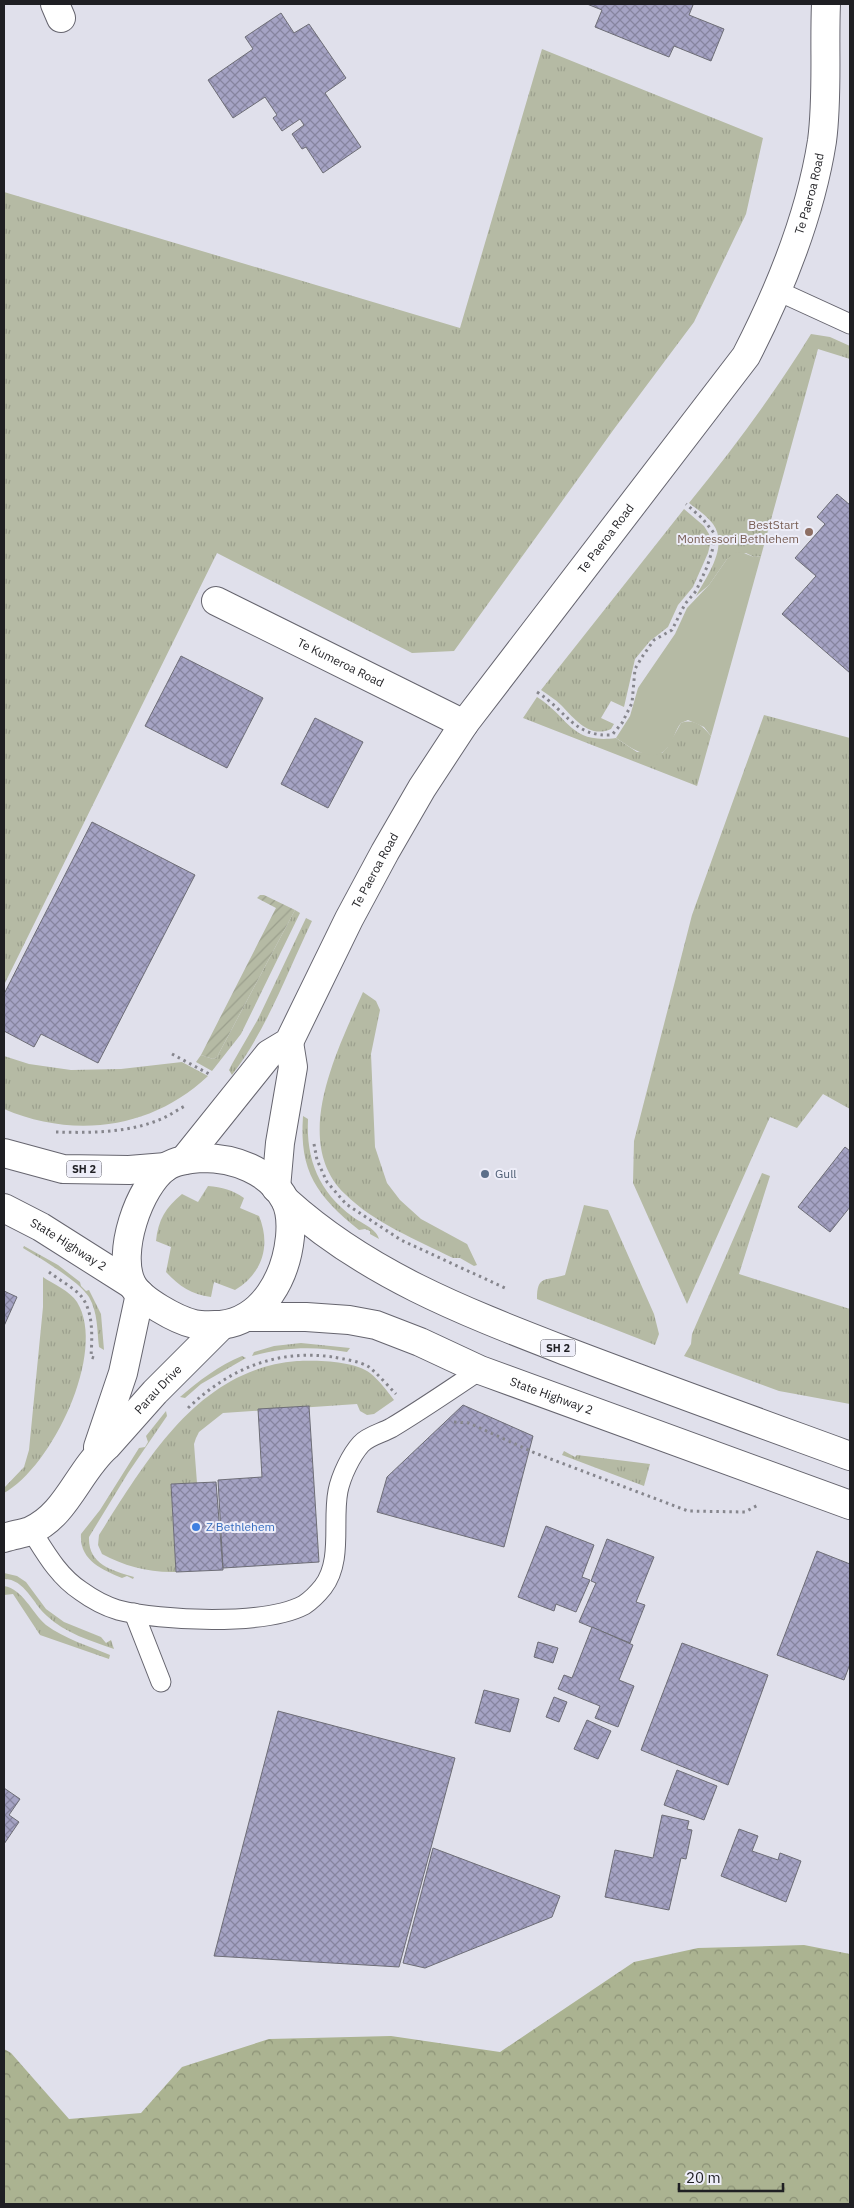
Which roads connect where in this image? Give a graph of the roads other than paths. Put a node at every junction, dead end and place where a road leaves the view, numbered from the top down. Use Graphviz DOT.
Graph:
graph roads {
  1 [pos="826,4"];
  2 [pos="778,292"];
  3 [pos="850,324"];
  4 [pos="216,601"];
  5 [pos="464,724"];
  6 [pos="289,1042"];
  7 [pos="4,1153"];
  8 [pos="175,1163"];
  9 [pos="281,1194"];
  10 [pos="4,1208"];
  11 [pos="135,1288"];
  12 [pos="234,1321"];
  13 [pos="480,1370"];
  14 [pos="96,1456"];
  15 [pos="850,1456"];
  16 [pos="850,1505"];
  17 [pos="31,1530"];
  18 [pos="4,1538"];
  19 [pos="134,1613"];
  20 [pos="161,1682"];
  1 -- 2 [label="main road, Te Paeroa Road"];
  2 -- 3 [label="lane"];
  2 -- 5 [label="main road, Te Paeroa Road"];
  4 -- 5 [label="main road, Te Kumeroa Road"];
  5 -- 6 [label="main road, Te Paeroa Road"];
  6 -- 8 [label="main road"];
  6 -- 9 [label="main road"];
  7 -- 8 [label="main road, SH 2"];
  8 -- 9 [label="main road, SH 2"];
  8 -- 11 [label="main road"];
  9 -- 12 [label="main road"];
  9 -- 15 [label="main road, SH 2"];
  10 -- 11 [label="main road, State Highway 2"];
  11 -- 12 [label="main road"];
  11 -- 14 [label="main road, Parau Drive"];
  12 -- 13 [label="main road, State Highway 2"];
  12 -- 14 [label="main road, Parau Drive"];
  13 -- 16 [label="main road, State Highway 2"];
  13 -- 19 [label="lane"];
  14 -- 17 [label="main road, Parau Drive"];
  17 -- 18 [label="main road, Parau Drive"];
  17 -- 19 [label="lane"];
  19 -- 20 [label="lane"];
}
